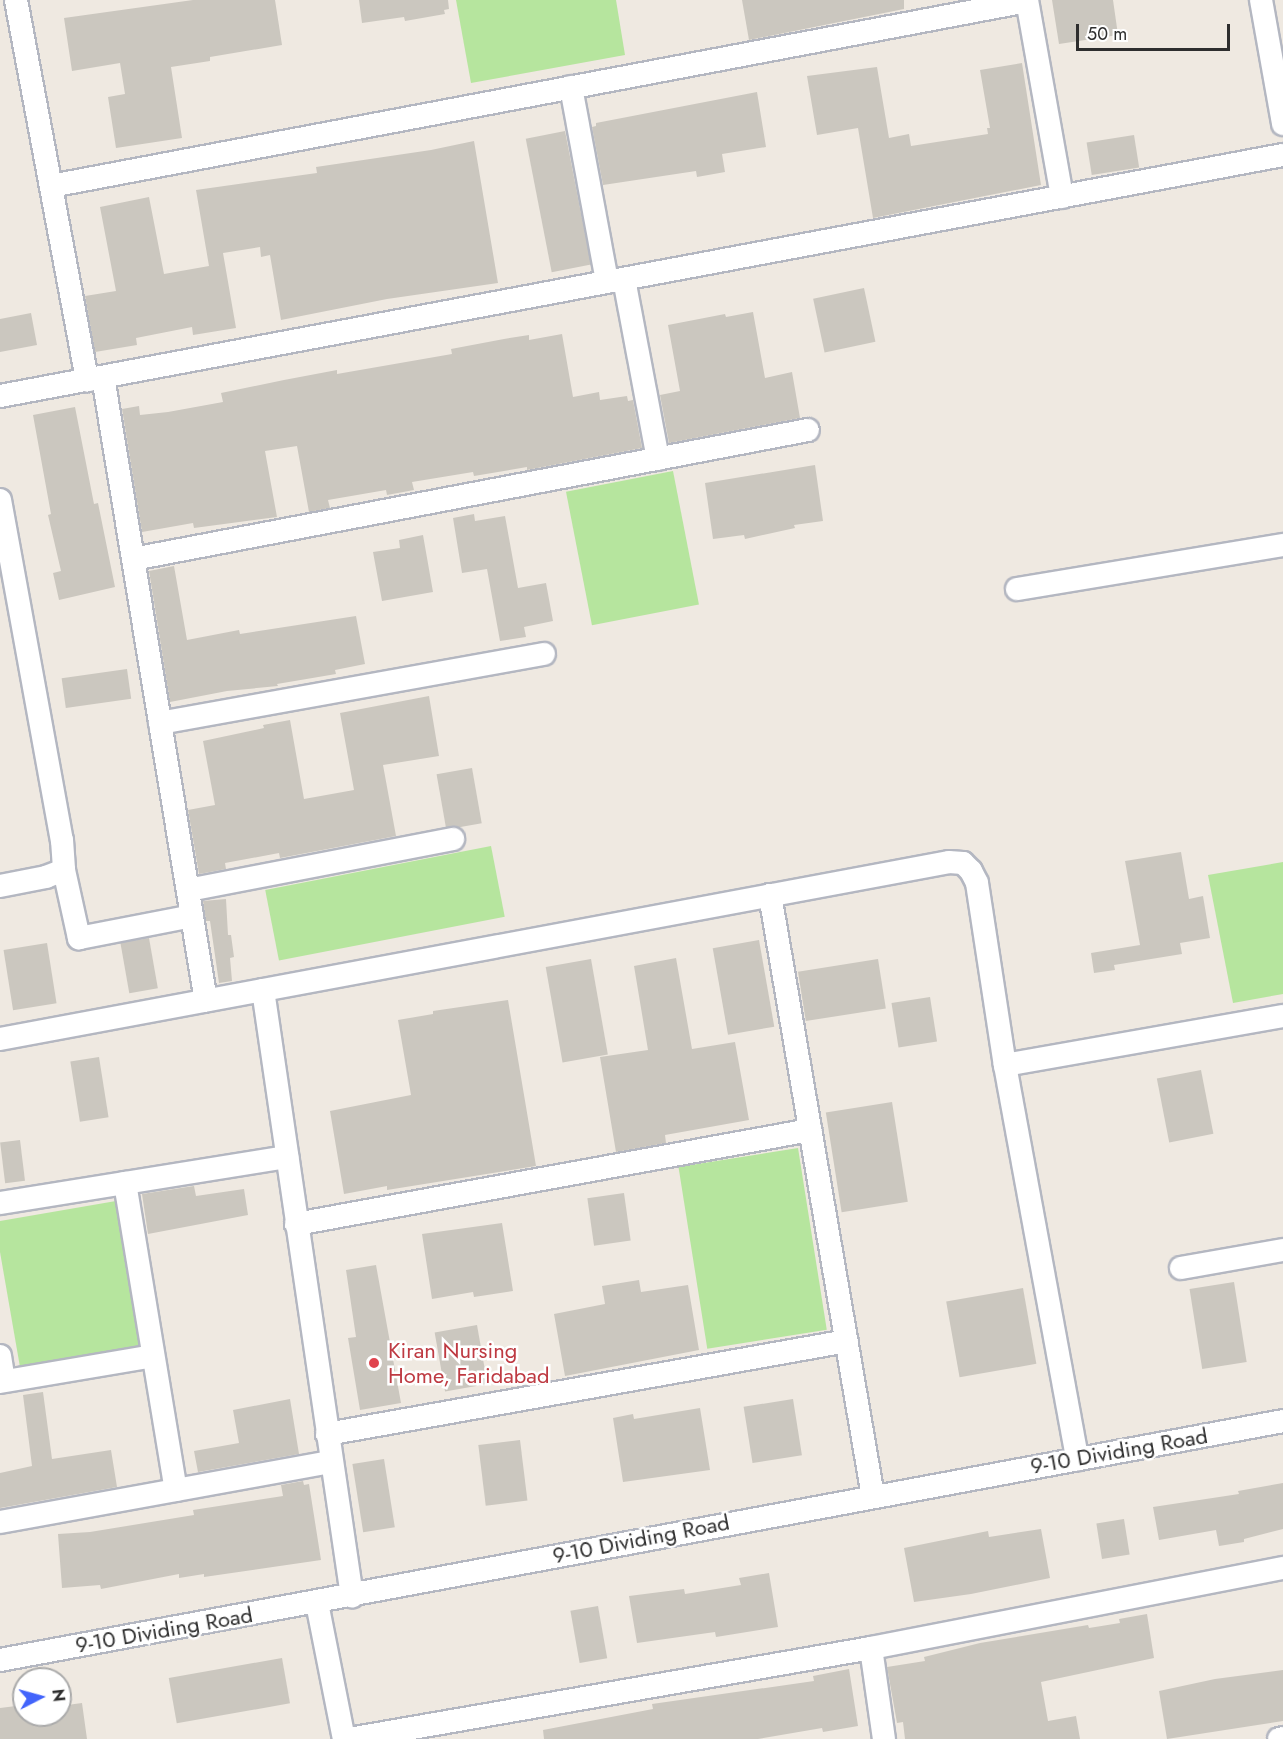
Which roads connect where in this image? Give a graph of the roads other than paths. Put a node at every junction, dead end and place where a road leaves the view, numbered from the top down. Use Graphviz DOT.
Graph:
graph roads {
  1 [pos="16,0"];
  2 [pos="1261,0"];
  3 [pos="1027,1"];
  4 [pos="571,87"];
  5 [pos="1283,124"];
  6 [pos="1283,155"];
  7 [pos="51,186"];
  8 [pos="1062,197"];
  9 [pos="616,280"];
  10 [pos="95,379"];
  11 [pos="0,396"];
  12 [pos="807,430"];
  13 [pos="658,459"];
  14 [pos="0,500"];
  15 [pos="1283,544"];
  16 [pos="4,550"];
  17 [pos="133,558"];
  18 [pos="1017,589"];
  19 [pos="544,654"];
  20 [pos="160,723"];
  21 [pos="453,839"];
  22 [pos="64,870"];
  23 [pos="0,886"];
  24 [pos="188,890"];
  25 [pos="770,895"];
  26 [pos="192,916"];
  27 [pos="263,990"];
  28 [pos="206,1001"];
  29 [pos="1283,1016"];
  30 [pos="0,1040"];
  31 [pos="1005,1065"];
  32 [pos="810,1130"];
  33 [pos="287,1156"];
  34 [pos="124,1183"];
  35 [pos="0,1203"];
  36 [pos="297,1224"];
  37 [pos="1283,1250"];
  38 [pos="1181,1268"];
  39 [pos="847,1341"];
  40 [pos="0,1356"];
  41 [pos="153,1356"];
  42 [pos="2,1381"];
  43 [pos="1283,1421"];
  44 [pos="327,1434"];
  45 [pos="1077,1459"];
  46 [pos="330,1462"];
  47 [pos="176,1490"];
  48 [pos="873,1496"];
  49 [pos="0,1522"];
  50 [pos="1283,1568"];
  51 [pos="352,1596"];
  52 [pos="317,1603"];
  53 [pos="871,1648"];
  54 [pos="0,1660"];
  55 [pos="344,1739"];
  56 [pos="349,1739"];
  57 [pos="884,1739"];
  1 -- 7 [label="street"];
  2 -- 5 [label="street"];
  3 -- 4 [label="street"];
  3 -- 8 [label="street"];
  4 -- 7 [label="street"];
  4 -- 9 [label="street"];
  6 -- 8 [label="street"];
  7 -- 10 [label="street"];
  8 -- 9 [label="street"];
  9 -- 10 [label="street"];
  9 -- 13 [label="street"];
  10 -- 11 [label="street"];
  10 -- 17 [label="street"];
  12 -- 13 [label="street"];
  13 -- 17 [label="street"];
  14 -- 16 [label="street"];
  15 -- 18 [label="street"];
  16 -- 22 [label="street"];
  17 -- 20 [label="street"];
  19 -- 20 [label="street"];
  20 -- 24 [label="street"];
  21 -- 24 [label="street"];
  22 -- 23 [label="street"];
  22 -- 26 [label="street"];
  24 -- 26 [label="street"];
  25 -- 27 [label="street"];
  25 -- 31 [label="street"];
  25 -- 32 [label="street"];
  26 -- 28 [label="street"];
  27 -- 28 [label="street"];
  27 -- 33 [label="street"];
  28 -- 30 [label="street"];
  29 -- 31 [label="street"];
  31 -- 45 [label="street"];
  32 -- 36 [label="street"];
  32 -- 39 [label="street"];
  33 -- 34 [label="street"];
  33 -- 36 [label="street"];
  34 -- 35 [label="street"];
  34 -- 41 [label="street"];
  36 -- 44 [label="street"];
  37 -- 38 [label="street"];
  39 -- 44 [label="street"];
  39 -- 48 [label="street"];
  40 -- 42 [label="street"];
  41 -- 42 [label="street"];
  41 -- 47 [label="street"];
  43 -- 45 [label="street, 9-10 Dividing Road"];
  44 -- 46 [label="street"];
  45 -- 48 [label="street, 9-10 Dividing Road"];
  46 -- 47 [label="street"];
  46 -- 51 [label="street"];
  47 -- 49 [label="street"];
  48 -- 51 [label="street, 9-10 Dividing Road"];
  50 -- 53 [label="street"];
  51 -- 52 [label="street, 9-10 Dividing Road"];
  52 -- 54 [label="street, 9-10 Dividing Road"];
  52 -- 55 [label="street"];
  53 -- 56 [label="street"];
  53 -- 57 [label="street"];
}
